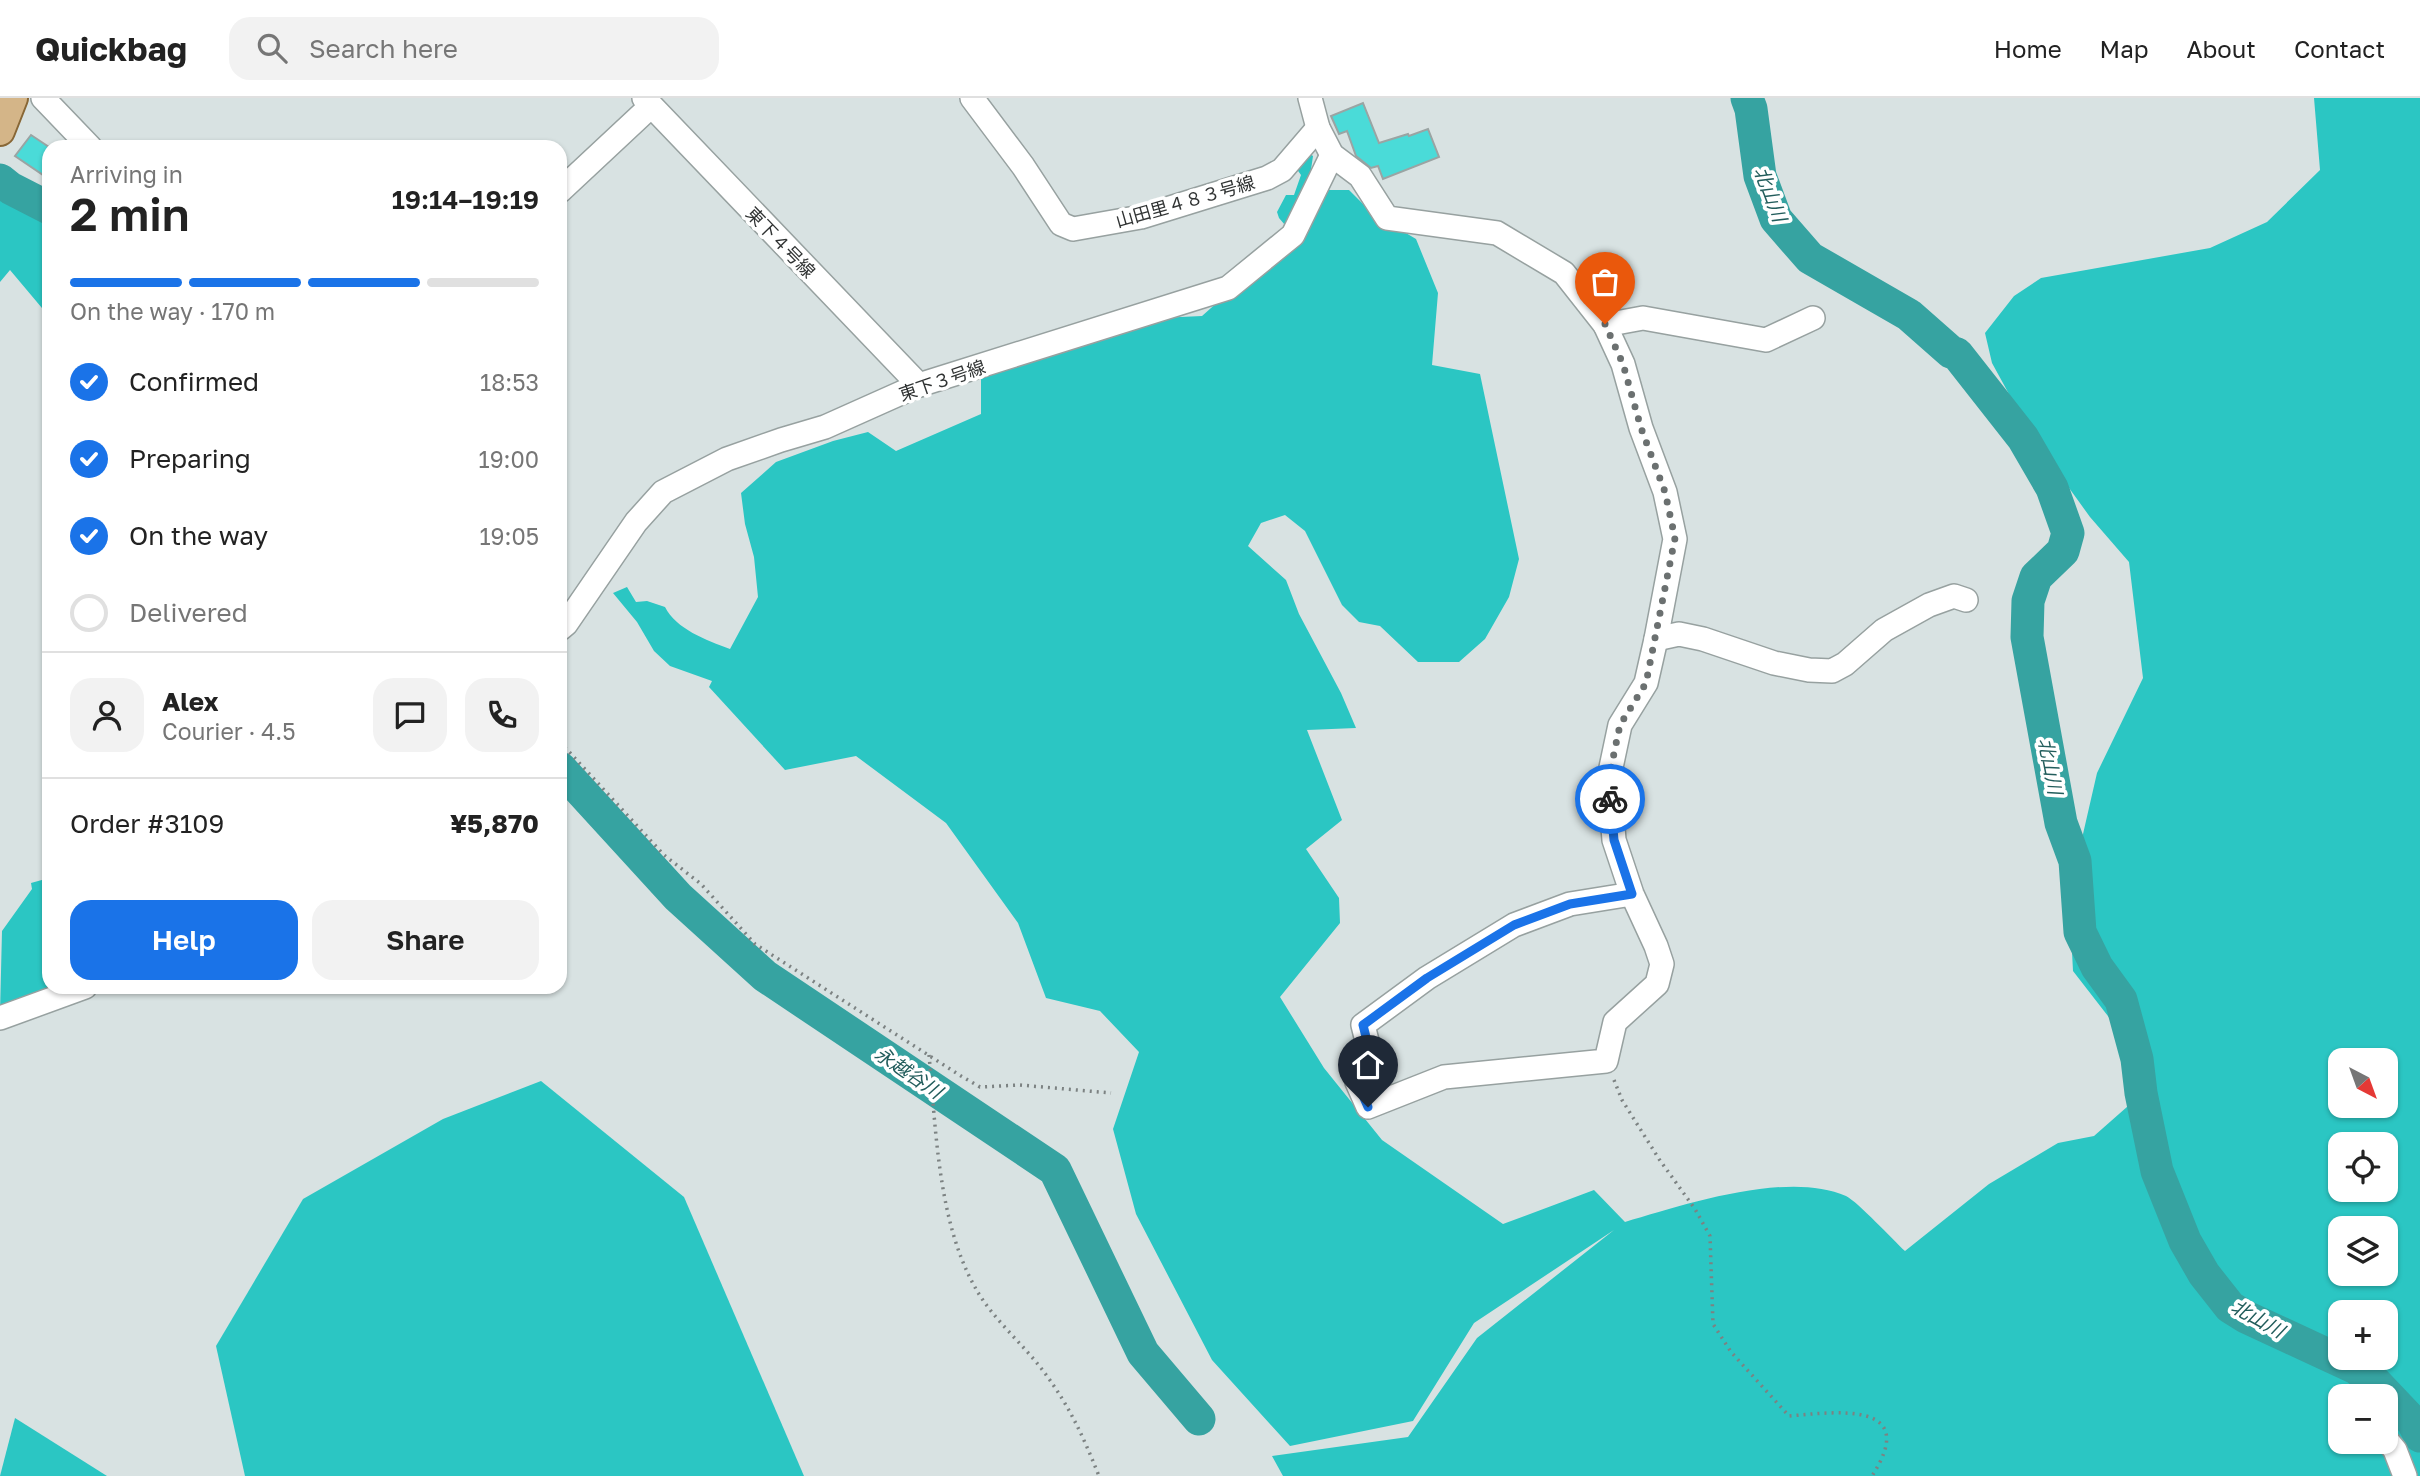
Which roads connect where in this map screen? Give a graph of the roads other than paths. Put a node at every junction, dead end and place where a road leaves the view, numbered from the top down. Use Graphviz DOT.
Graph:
graph roads {
  1 [pos="13,98"];
  2 [pos="43,98"];
  3 [pos="972,98"];
  4 [pos="1310,98"];
  5 [pos="647,102"];
  6 [pos="1318,128"];
  7 [pos="0,131"];
  8 [pos="83,140"];
  9 [pos="1332,155"];
  10 [pos="567,184"];
  11 [pos="1814,318"];
  12 [pos="1605,325"];
  13 [pos="919,385"];
  14 [pos="1966,600"];
  15 [pos="567,620"];
  16 [pos="1656,639"];
  17 [pos="1632,894"];
  18 [pos="65,994"];
  19 [pos="0,1017"];
  20 [pos="2396,1454"];
  21 [pos="2404,1476"];
  1 -- 7 [label="main road"];
  2 -- 8 [label="street"];
  3 -- 6 [label="street, 山田里４８３号線"];
  4 -- 6 [label="street"];
  5 -- 10 [label="street"];
  5 -- 13 [label="street, 東下４号線"];
  6 -- 9 [label="street"];
  9 -- 12 [label="street"];
  9 -- 13 [label="street, 東下３号線"];
  11 -- 12 [label="street"];
  12 -- 16 [label="street"];
  13 -- 15 [label="street, 東下３号線"];
  14 -- 16 [label="street"];
  16 -- 17 [label="street"];
  17 -- 17 [label="street"];
  18 -- 19 [label="street"];
  20 -- 21 [label="street"];
}
